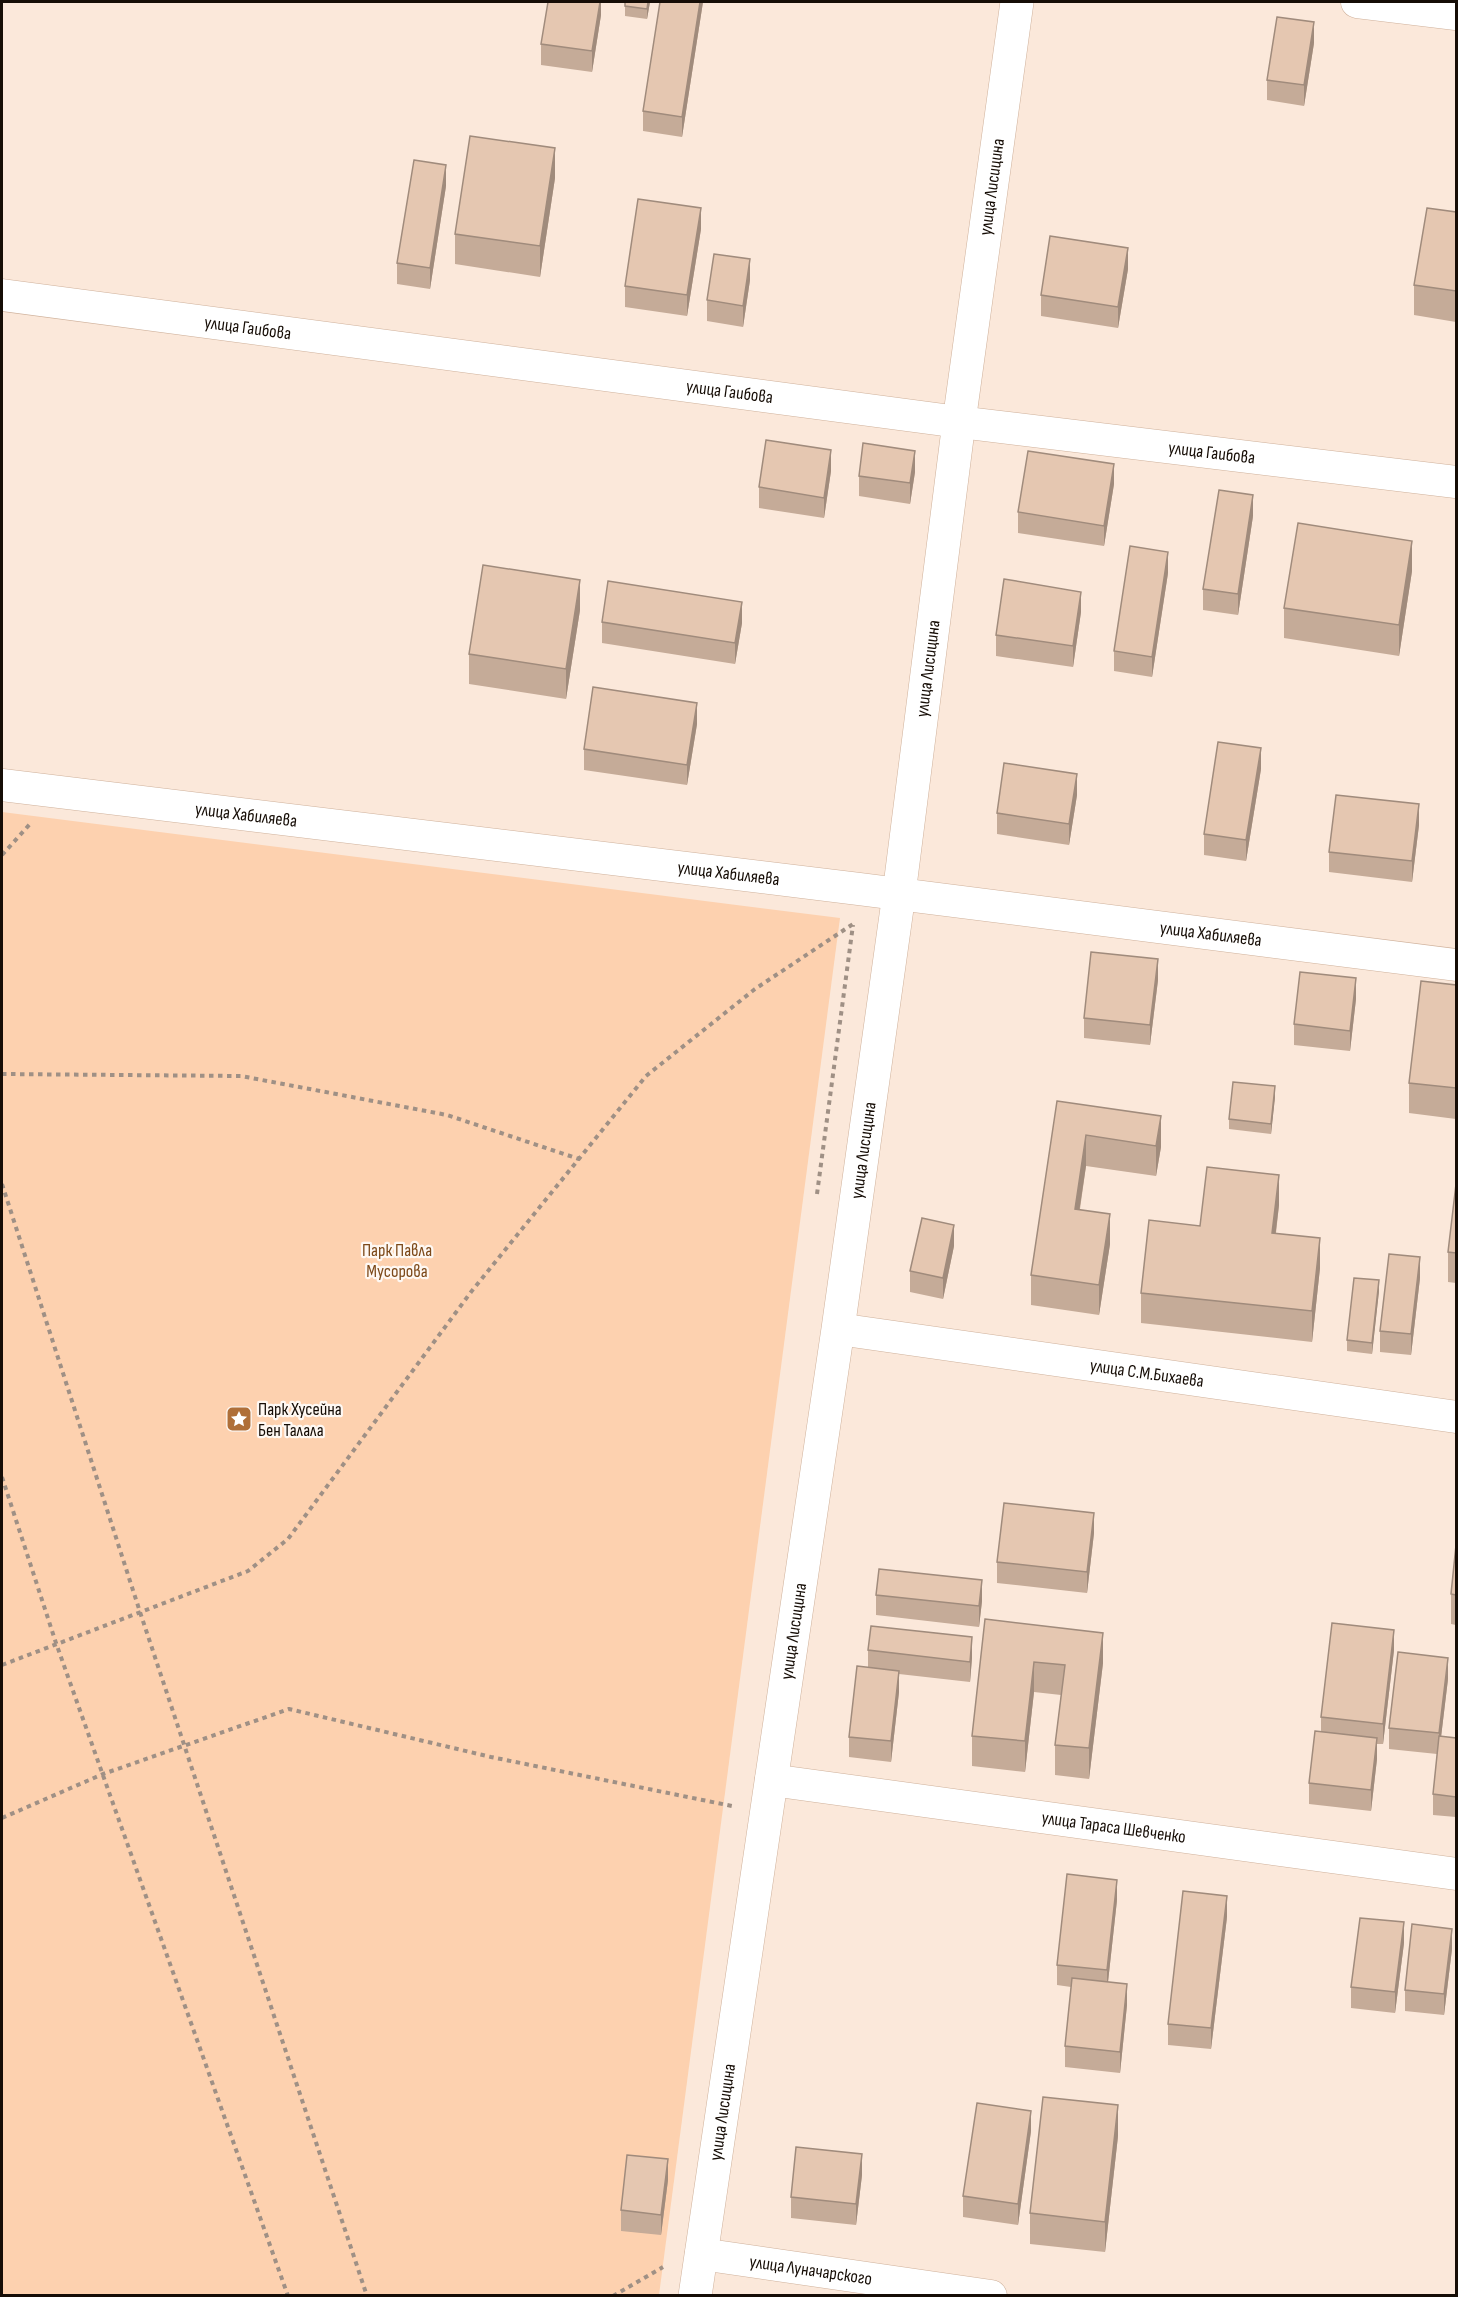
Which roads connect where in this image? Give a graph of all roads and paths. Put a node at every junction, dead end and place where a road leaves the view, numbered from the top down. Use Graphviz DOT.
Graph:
graph roads {
  1 [pos="1017,2"];
  2 [pos="1357,2"];
  3 [pos="1456,14"];
  4 [pos="2,295"];
  5 [pos="959,422"];
  6 [pos="1456,482"];
  7 [pos="2,785"];
  8 [pos="899,894"];
  9 [pos="853,924"];
  10 [pos="1456,965"];
  11 [pos="2,1074"];
  12 [pos="579,1159"];
  13 [pos="2,1184"];
  14 [pos="838,1329"];
  15 [pos="1456,1418"];
  16 [pos="2,1477"];
  17 [pos="140,1612"];
  18 [pos="56,1643"];
  19 [pos="2,1665"];
  20 [pos="185,1746"];
  21 [pos="103,1774"];
  22 [pos="771,1780"];
  23 [pos="734,1807"];
  24 [pos="2,1818"];
  25 [pos="1456,1874"];
  26 [pos="701,2254"];
  27 [pos="664,2267"];
  28 [pos="288,2295"];
  29 [pos="367,2295"];
  30 [pos="613,2295"];
  31 [pos="695,2295"];
  32 [pos="991,2295"];
  1 -- 5 [label="street, улица Лисицина"];
  2 -- 3 [label="street"];
  4 -- 5 [label="street, улица Гаибова"];
  5 -- 6 [label="street, улица Гаибова"];
  5 -- 8 [label="street, улица Лисицина"];
  7 -- 8 [label="street, улица Хабиляева"];
  8 -- 10 [label="street, улица Хабиляева"];
  8 -- 14 [label="street, улица Лисицина"];
  9 -- 12 [label="path"];
  11 -- 12 [label="path"];
  12 -- 17 [label="path"];
  13 -- 17 [label="path"];
  14 -- 15 [label="street, улица С.М.Бихаева"];
  14 -- 22 [label="street, улица Лисицина"];
  16 -- 18 [label="path"];
  17 -- 18 [label="path"];
  17 -- 20 [label="path"];
  18 -- 19 [label="path"];
  18 -- 21 [label="path"];
  20 -- 21 [label="path"];
  20 -- 23 [label="path"];
  20 -- 29 [label="path"];
  21 -- 24 [label="path"];
  21 -- 28 [label="path"];
  22 -- 25 [label="street, улица Тараса Шевченко"];
  22 -- 26 [label="street, улица Лисицина"];
  26 -- 31 [label="street, улица Лисицина"];
  26 -- 32 [label="street, улица Луначарского"];
  27 -- 30 [label="path"];
}
